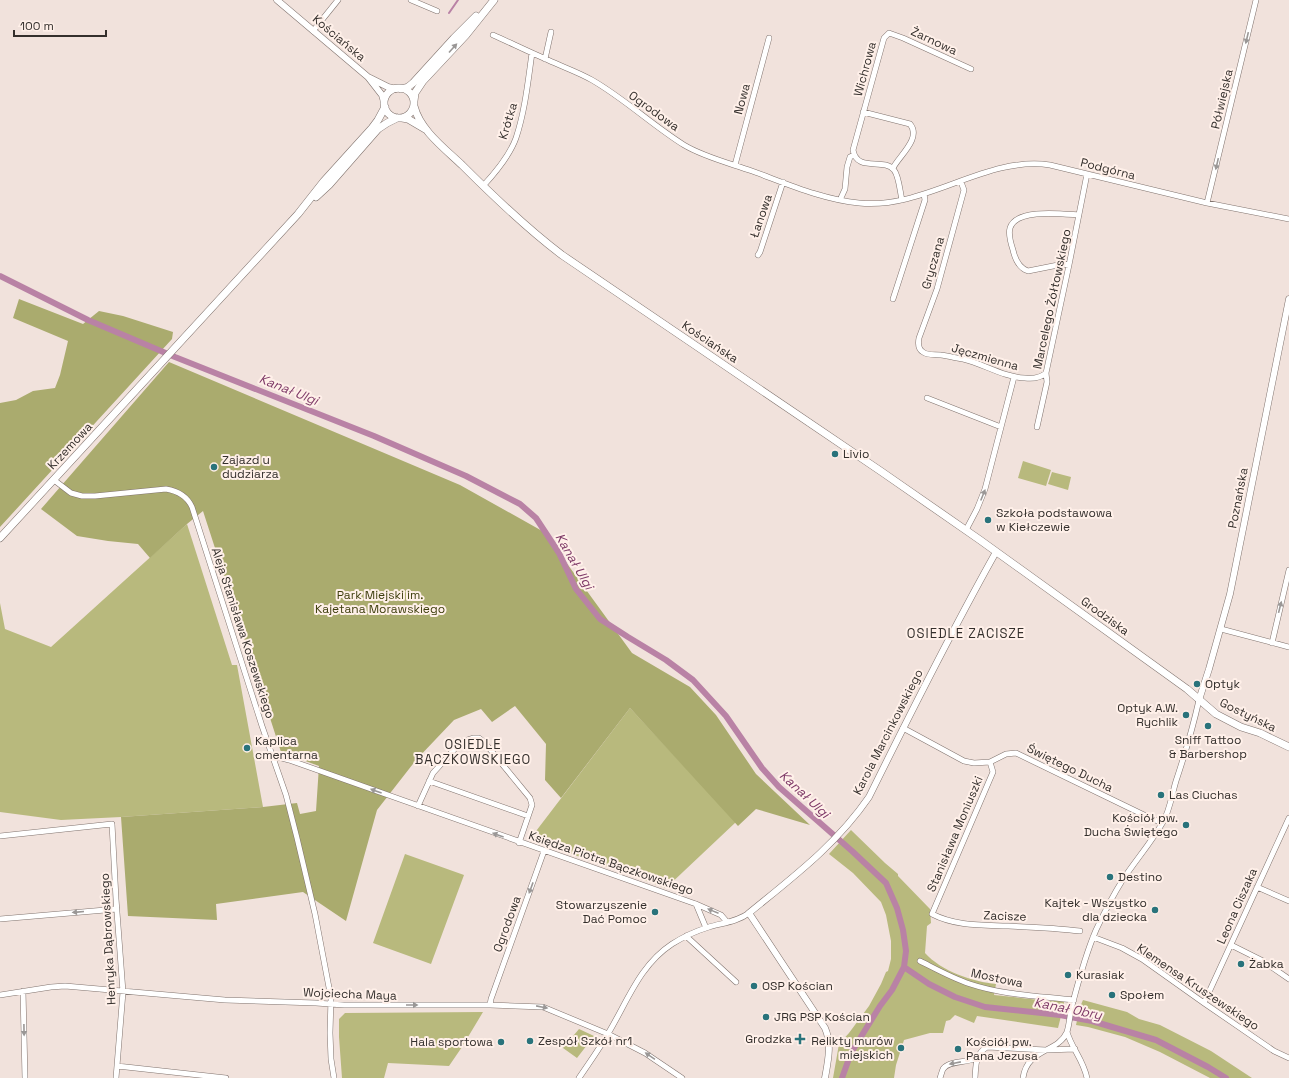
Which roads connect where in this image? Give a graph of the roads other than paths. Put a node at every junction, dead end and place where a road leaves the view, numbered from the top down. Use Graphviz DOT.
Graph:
graph roads {
  1 [pos="277,0"];
  2 [pos="338,0"];
  3 [pos="410,0"];
  4 [pos="493,0"];
  5 [pos="1256,0"];
  6 [pos="437,11"];
  7 [pos="313,30"];
  8 [pos="551,32"];
  9 [pos="889,33"];
  10 [pos="493,35"];
  11 [pos="769,38"];
  12 [pos="532,53"];
  13 [pos="545,59"];
  14 [pos="971,69"];
  15 [pos="368,77"];
  16 [pos="398,89"];
  17 [pos="414,103"];
  18 [pos="385,105"];
  19 [pos="863,112"];
  20 [pos="400,118"];
  21 [pos="427,130"];
  22 [pos="854,155"];
  23 [pos="735,165"];
  24 [pos="893,168"];
  25 [pos="1087,174"];
  26 [pos="783,182"];
  27 [pos="961,182"];
  28 [pos="483,186"];
  29 [pos="809,191"];
  30 [pos="924,194"];
  31 [pos="840,200"];
  32 [pos="902,200"];
  33 [pos="1207,203"];
  34 [pos="298,214"];
  35 [pos="1079,215"];
  36 [pos="1289,219"];
  37 [pos="758,255"];
  38 [pos="1069,265"];
  39 [pos="893,299"];
  40 [pos="1289,299"];
  41 [pos="920,348"];
  42 [pos="1046,373"];
  43 [pos="1014,377"];
  44 [pos="927,398"];
  45 [pos="1001,427"];
  46 [pos="1037,427"];
  47 [pos="54,480"];
  48 [pos="966,530"];
  49 [pos="0,538"];
  50 [pos="996,552"];
  51 [pos="1289,570"];
  52 [pos="1221,629"];
  53 [pos="1272,643"];
  54 [pos="1289,647"];
  55 [pos="1199,700"];
  56 [pos="903,728"];
  57 [pos="1289,747"];
  58 [pos="274,758"];
  59 [pos="990,762"];
  60 [pos="429,781"];
  61 [pos="418,806"];
  62 [pos="528,816"];
  63 [pos="1289,818"];
  64 [pos="1162,822"];
  65 [pos="1287,829"];
  66 [pos="0,836"];
  67 [pos="519,842"];
  68 [pos="544,851"];
  69 [pos="1257,887"];
  70 [pos="1289,901"];
  71 [pos="696,904"];
  72 [pos="117,909"];
  73 [pos="749,913"];
  74 [pos="932,914"];
  75 [pos="0,919"];
  76 [pos="727,922"];
  77 [pos="706,928"];
  78 [pos="1080,931"];
  79 [pos="686,936"];
  80 [pos="1093,937"];
  81 [pos="1231,945"];
  82 [pos="920,961"];
  83 [pos="1289,979"];
  84 [pos="736,982"];
  85 [pos="23,991"];
  86 [pos="123,992"];
  87 [pos="0,995"];
  88 [pos="1073,1002"];
  89 [pos="1204,1003"];
  90 [pos="331,1004"];
  91 [pos="490,1005"];
  92 [pos="1067,1030"];
  93 [pos="608,1034"];
  94 [pos="1075,1049"];
  95 [pos="1046,1050"];
  96 [pos="977,1058"];
  97 [pos="1289,1058"];
  98 [pos="117,1066"];
  99 [pos="25,1078"];
  100 [pos="116,1078"];
  101 [pos="226,1078"];
  102 [pos="334,1078"];
  103 [pos="578,1078"];
  104 [pos="682,1078"];
  105 [pos="825,1078"];
  106 [pos="940,1078"];
  107 [pos="975,1078"];
  108 [pos="1023,1078"];
  109 [pos="1087,1078"];
  1 -- 7 [label="street, Kościańska"];
  2 -- 7 [label="street"];
  3 -- 6 [label="street"];
  4 -- 16 [label="main road"];
  17 -- 4 [label="main road, one-way"];
  5 -- 33 [label="street, Półwiejska, one-way"];
  7 -- 15 [label="street, Kościańska"];
  8 -- 13 [label="street"];
  9 -- 14 [label="street, Żarnowa"];
  9 -- 19 [label="street, Wichrowa"];
  10 -- 12 [label="street, Ogrodowa"];
  11 -- 23 [label="street, Nowa"];
  12 -- 13 [label="street, Ogrodowa"];
  12 -- 28 [label="street, Krótka"];
  13 -- 23 [label="street, Ogrodowa"];
  15 -- 16 [label="street, Kościańska"];
  15 -- 18 [label="street, Kościańska"];
  16 -- 17 [label="main road"];
  16 -- 18 [label="main road"];
  17 -- 20 [label="main road"];
  17 -- 21 [label="main road, Kościańska"];
  18 -- 20 [label="main road"];
  18 -- 34 [label="main road"];
  19 -- 22 [label="street, Wichrowa"];
  19 -- 24 [label="street, Wichrowa"];
  20 -- 21 [label="main road, Kościańska"];
  20 -- 34 [label="main road"];
  21 -- 28 [label="main road, Kościańska"];
  22 -- 24 [label="street"];
  22 -- 31 [label="street"];
  23 -- 26 [label="street, Ogrodowa"];
  24 -- 32 [label="street"];
  25 -- 27 [label="street, Podgórna"];
  25 -- 33 [label="street, Podgórna"];
  25 -- 35 [label="street, Marcelego Żółtowskiego"];
  26 -- 29 [label="street, Ogrodowa"];
  26 -- 37 [label="street, Łanowa"];
  27 -- 30 [label="street, Podgórna"];
  27 -- 41 [label="street, Gryczana"];
  28 -- 48 [label="main road, Kościańska"];
  29 -- 31 [label="street, Podgórna"];
  30 -- 32 [label="street, Podgórna"];
  30 -- 39 [label="street"];
  31 -- 32 [label="street, Podgórna"];
  33 -- 36 [label="street, Podgórna"];
  34 -- 47 [label="main road, Krzemowa"];
  35 -- 38 [label="street, Marcelego Żółtowskiego"];
  35 -- 38 [label="street"];
  38 -- 42 [label="street, Marcelego Żółtowskiego"];
  40 -- 52 [label="street, Poznańska"];
  41 -- 43 [label="street, Jęczmienna"];
  42 -- 43 [label="street, Jęczmienna"];
  42 -- 46 [label="street, Marcelego Żółtowskiego"];
  43 -- 45 [label="street"];
  44 -- 45 [label="street"];
  48 -- 45 [label="street, one-way"];
  47 -- 49 [label="main road, Krzemowa"];
  47 -- 58 [label="street, Aleja Stanisława Koszewskiego"];
  48 -- 50 [label="main road, Kościańska"];
  50 -- 55 [label="main road, Grodziska"];
  50 -- 56 [label="street, Karola Marcinkowskiego"];
  53 -- 51 [label="street, one-way"];
  52 -- 53 [label="street"];
  52 -- 55 [label="street, Poznańska"];
  53 -- 54 [label="street"];
  55 -- 57 [label="main road, Gostyńska"];
  55 -- 64 [label="street"];
  56 -- 59 [label="street, Świętego Ducha"];
  56 -- 73 [label="street, Karola Marcinkowskiego"];
  61 -- 58 [label="street, Księdza Piotra Bączkowskiego, one-way"];
  58 -- 90 [label="street, Aleja Stanisława Koszewskiego"];
  59 -- 64 [label="street, Świętego Ducha"];
  59 -- 74 [label="street, Stanisława Moniuszki"];
  60 -- 61 [label="street, Księdza Piotra Bączkowskiego"];
  60 -- 62 [label="street, Księdza Piotra Bączkowskiego"];
  60 -- 62 [label="street, Księdza Piotra Bączkowskiego"];
  67 -- 61 [label="street, Księdza Piotra Bączkowskiego, one-way"];
  62 -- 67 [label="street, Księdza Piotra Bączkowskiego"];
  63 -- 65 [label="street, Leona Ciszaka"];
  64 -- 80 [label="street"];
  65 -- 69 [label="street, Leona Ciszaka"];
  66 -- 72 [label="street, Henryka Dąbrowskiego"];
  67 -- 68 [label="street, Księdza Piotra Bączkowskiego"];
  68 -- 71 [label="street, Księdza Piotra Bączkowskiego"];
  68 -- 91 [label="street, Ogrodowa, one-way"];
  69 -- 70 [label="street"];
  69 -- 81 [label="street, Leona Ciszaka"];
  76 -- 71 [label="street, Księdza Piotra Bączkowskiego, one-way"];
  71 -- 77 [label="street, Księdza Piotra Bączkowskiego"];
  72 -- 75 [label="street, one-way"];
  72 -- 86 [label="street, Henryka Dąbrowskiego"];
  73 -- 76 [label="street"];
  73 -- 105 [label="street"];
  74 -- 78 [label="street, Zacisze"];
  76 -- 77 [label="street"];
  77 -- 79 [label="street"];
  79 -- 84 [label="street"];
  79 -- 93 [label="street"];
  80 -- 88 [label="street"];
  80 -- 89 [label="street, Klemensa Kruszewskiego"];
  81 -- 83 [label="street"];
  81 -- 89 [label="street, Leona Ciszaka"];
  82 -- 88 [label="street, Mostowa"];
  85 -- 86 [label="street, Wojciecha Maya"];
  85 -- 87 [label="street, Wojciecha Maya"];
  85 -- 99 [label="street, one-way"];
  86 -- 90 [label="street, Wojciecha Maya"];
  86 -- 98 [label="street, Henryka Dąbrowskiego"];
  88 -- 92 [label="street"];
  89 -- 97 [label="street, Klemensa Kruszewskiego"];
  90 -- 91 [label="street, Wojciecha Maya, one-way"];
  90 -- 102 [label="street, Aleja Stanisława Koszewskiego"];
  91 -- 93 [label="street, Wojciecha Maya, one-way"];
  92 -- 94 [label="street"];
  92 -- 95 [label="street"];
  93 -- 103 [label="street"];
  104 -- 93 [label="street, Wojciecha Maya, one-way"];
  94 -- 95 [label="street"];
  94 -- 109 [label="street"];
  95 -- 96 [label="street"];
  95 -- 108 [label="street"];
  96 -- 106 [label="street, one-way"];
  96 -- 107 [label="street"];
  98 -- 100 [label="street, Henryka Dąbrowskiego"];
  98 -- 101 [label="street"];
}
